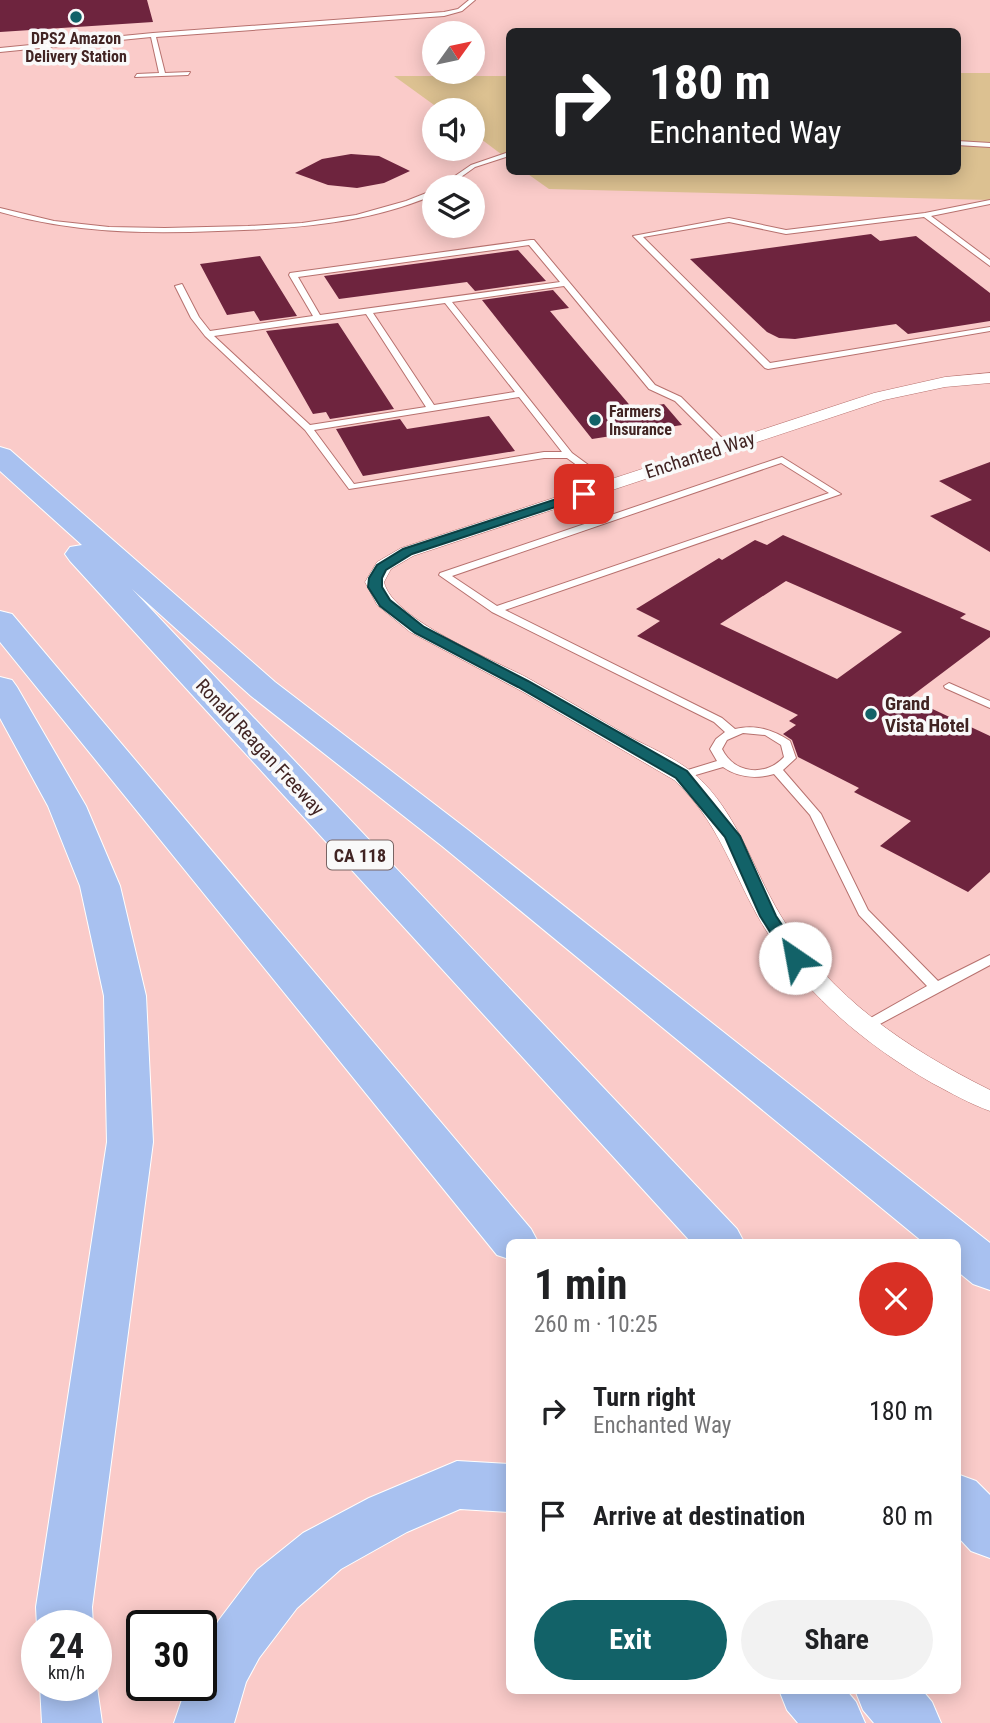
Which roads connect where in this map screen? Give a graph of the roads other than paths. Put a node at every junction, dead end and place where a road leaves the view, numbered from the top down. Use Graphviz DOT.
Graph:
graph roads {
  1 [pos="472,0"];
  2 [pos="444,14"];
  3 [pos="153,35"];
  4 [pos="0,50"];
  5 [pos="188,72"];
  6 [pos="162,74"];
  7 [pos="136,76"];
  8 [pos="961,143"];
  9 [pos="990,145"];
  10 [pos="506,155"];
  11 [pos="460,175"];
  12 [pos="422,197"];
  13 [pos="990,202"];
  14 [pos="0,210"];
  15 [pos="925,215"];
  16 [pos="990,264"];
  17 [pos="564,284"];
  18 [pos="179,286"];
  19 [pos="447,300"];
  20 [pos="368,311"];
  21 [pos="318,318"];
  22 [pos="990,329"];
  23 [pos="208,334"];
  24 [pos="990,378"];
  25 [pos="521,394"];
  26 [pos="431,408"];
  27 [pos="308,428"];
  28 [pos="726,447"];
  29 [pos="569,455"];
  30 [pos="0,456"];
  31 [pos="0,467"];
  32 [pos="610,485"];
  33 [pos="496,610"];
  34 [pos="0,621"];
  35 [pos="949,686"];
  36 [pos="0,687"];
  37 [pos="990,705"];
  38 [pos="732,732"];
  39 [pos="724,763"];
  40 [pos="777,770"];
  41 [pos="682,775"];
  42 [pos="990,959"];
  43 [pos="936,987"];
  44 [pos="865,1027"];
  45 [pos="990,1101"];
  46 [pos="512,1239"];
  47 [pos="717,1239"];
  48 [pos="952,1239"];
  49 [pos="961,1246"];
  50 [pos="990,1270"];
  51 [pos="506,1488"];
  52 [pos="961,1494"];
  53 [pos="961,1501"];
  54 [pos="990,1520"];
  55 [pos="990,1533"];
  56 [pos="64,1610"];
  57 [pos="811,1694"];
  58 [pos="887,1694"];
  59 [pos="70,1701"];
  60 [pos="72,1723"];
  61 [pos="205,1723"];
  62 [pos="835,1723"];
  63 [pos="911,1723"];
  1 -- 2 [label="lane"];
  2 -- 3 [label="lane"];
  3 -- 4 [label="lane"];
  3 -- 6 [label="lane"];
  5 -- 6 [label="lane"];
  6 -- 7 [label="lane"];
  8 -- 9 [label="lane"];
  10 -- 11 [label="lane"];
  12 -- 14 [label="lane"];
  13 -- 15 [label="lane"];
  15 -- 16 [label="lane"];
  15 -- 22 [label="lane"];
  17 -- 19 [label="lane"];
  17 -- 21 [label="lane"];
  17 -- 28 [label="lane"];
  18 -- 23 [label="lane"];
  19 -- 20 [label="lane"];
  19 -- 25 [label="lane"];
  20 -- 21 [label="lane"];
  20 -- 26 [label="lane"];
  21 -- 23 [label="lane"];
  23 -- 27 [label="lane"];
  24 -- 28 [label="street, Enchanted Way"];
  25 -- 26 [label="lane"];
  25 -- 29 [label="lane"];
  26 -- 27 [label="lane"];
  27 -- 29 [label="lane"];
  28 -- 32 [label="street, Enchanted Way"];
  29 -- 32 [label="lane"];
  30 -- 48 [label="highway"];
  31 -- 47 [label="highway, Ronald Reagan Freeway / CA 118"];
  32 -- 41 [label="street, Enchanted Way"];
  33 -- 33 [label="lane"];
  33 -- 38 [label="lane"];
  34 -- 46 [label="highway"];
  35 -- 37 [label="lane"];
  36 -- 56 [label="highway"];
  38 -- 39 [label="lane"];
  38 -- 40 [label="lane"];
  39 -- 40 [label="lane"];
  39 -- 41 [label="lane"];
  40 -- 43 [label="lane"];
  41 -- 44 [label="street, Enchanted Way"];
  42 -- 43 [label="lane"];
  43 -- 44 [label="lane"];
  44 -- 45 [label="street, Enchanted Way"];
  49 -- 50 [label="highway"];
  51 -- 61 [label="highway"];
  52 -- 54 [label="highway"];
  53 -- 55 [label="highway"];
  57 -- 62 [label="highway"];
  58 -- 63 [label="highway"];
  59 -- 60 [label="highway"];
}
